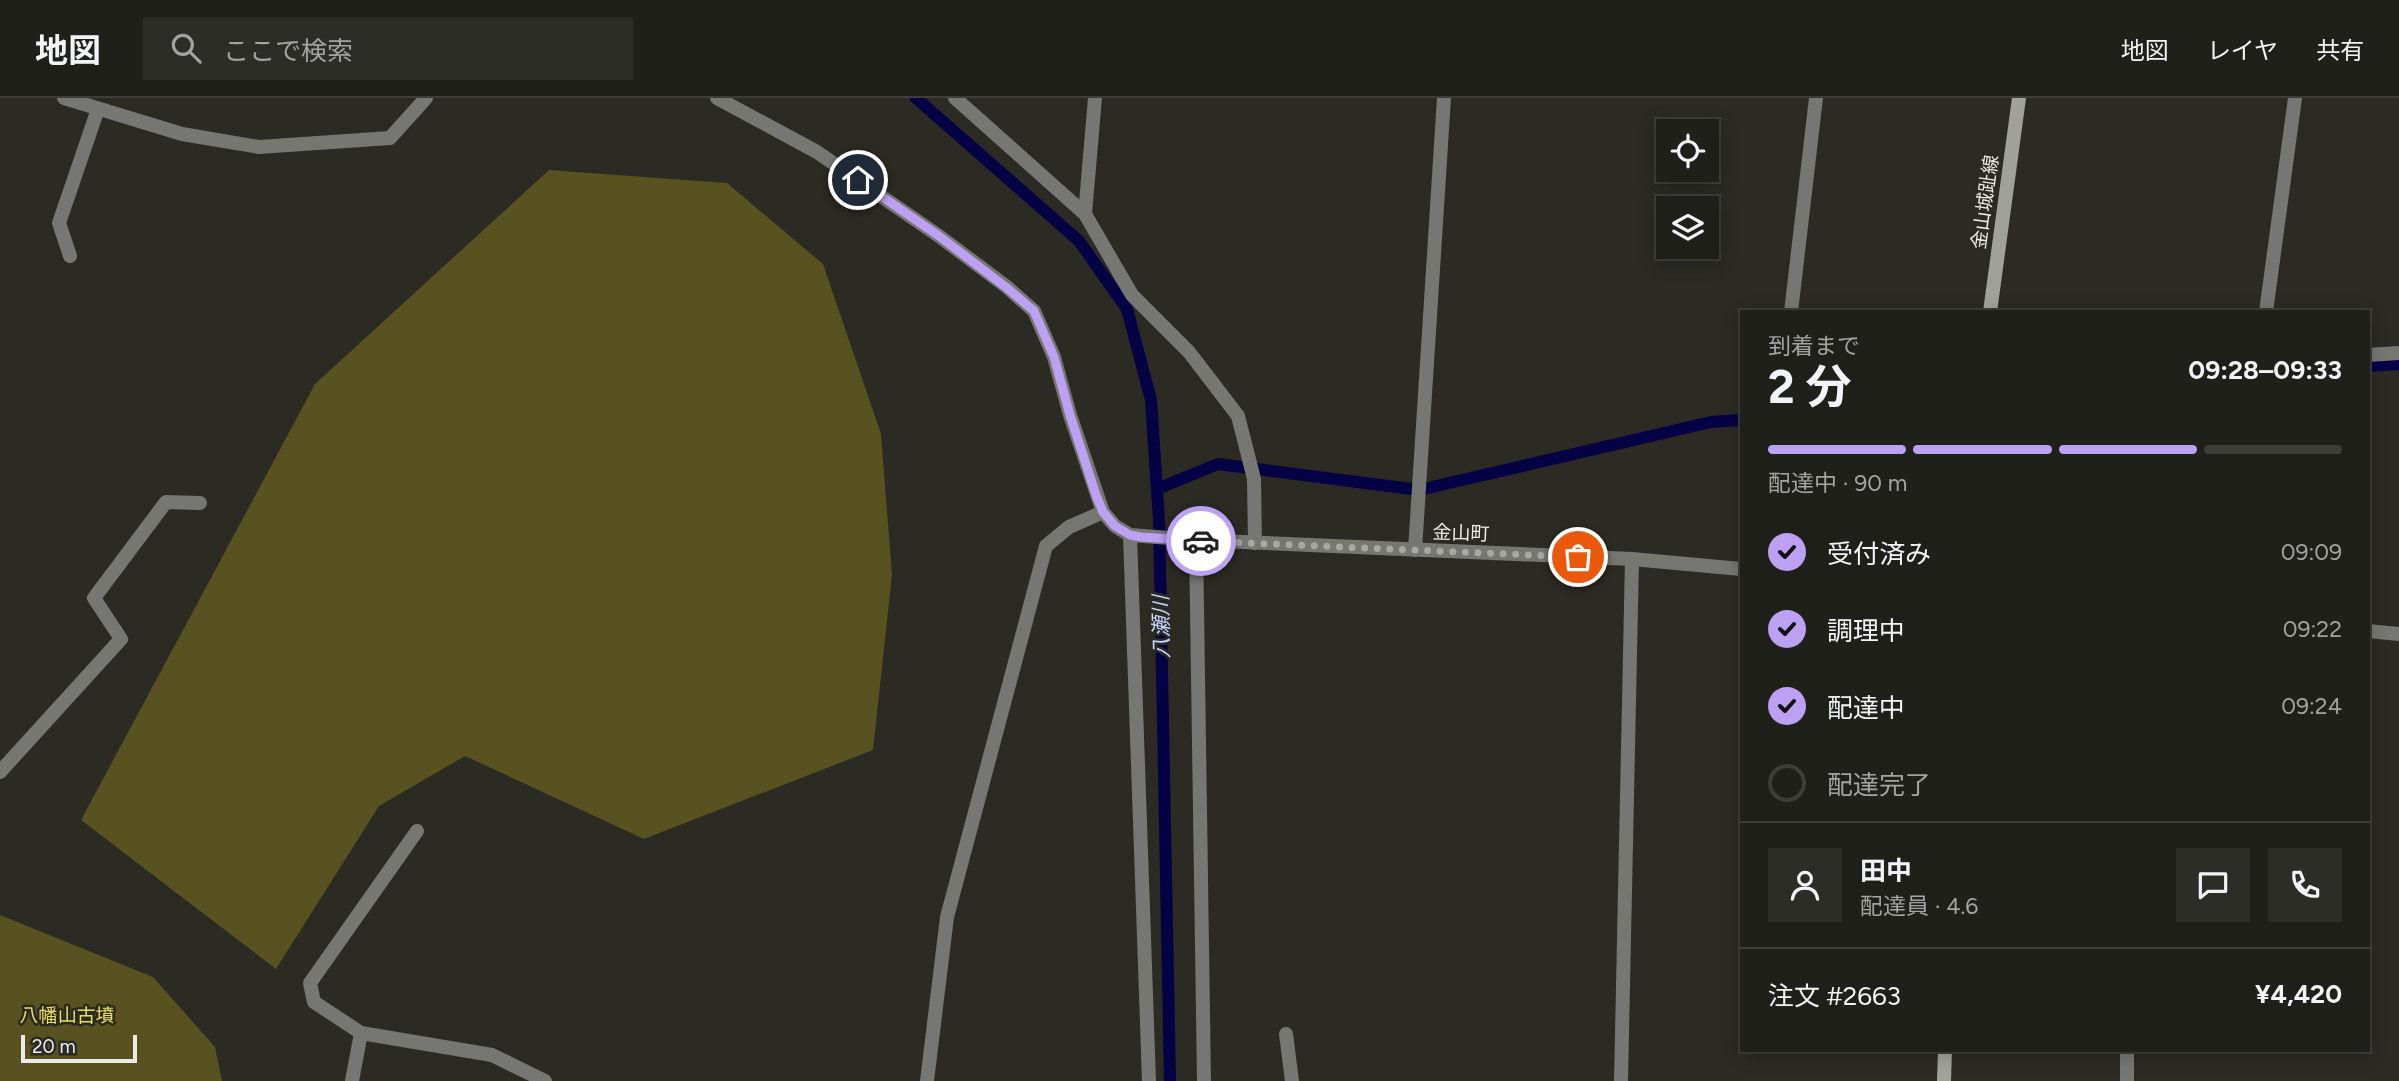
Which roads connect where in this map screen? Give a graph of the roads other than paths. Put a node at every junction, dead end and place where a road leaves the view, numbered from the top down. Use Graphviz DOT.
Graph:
graph roads {
  1 [pos="64,98"];
  2 [pos="426,98"];
  3 [pos="717,98"];
  4 [pos="955,98"];
  5 [pos="1095,98"];
  6 [pos="1444,98"];
  7 [pos="1816,98"];
  8 [pos="2019,98"];
  9 [pos="2295,98"];
  10 [pos="98,109"];
  11 [pos="1085,214"];
  12 [pos="71,256"];
  13 [pos="1791,310"];
  14 [pos="1990,310"];
  15 [pos="2266,310"];
  16 [pos="2399,352"];
  17 [pos="2370,355"];
  18 [pos="200,503"];
  19 [pos="1103,512"];
  20 [pos="1135,536"];
  21 [pos="1196,540"];
  22 [pos="1255,543"];
  23 [pos="1415,550"];
  24 [pos="1632,559"];
  25 [pos="1740,569"];
  26 [pos="2370,631"];
  27 [pos="2399,634"];
  28 [pos="0,772"];
  29 [pos="417,831"];
  30 [pos="360,1033"];
  31 [pos="1286,1034"];
  32 [pos="1945,1052"];
  33 [pos="2127,1052"];
  34 [pos="352,1081"];
  35 [pos="545,1081"];
  36 [pos="927,1081"];
  37 [pos="1149,1081"];
  38 [pos="1203,1081"];
  39 [pos="1292,1081"];
  40 [pos="1621,1081"];
  41 [pos="1944,1081"];
  42 [pos="2127,1081"];
  1 -- 10 [label="street"];
  2 -- 10 [label="street"];
  3 -- 19 [label="street"];
  4 -- 11 [label="street"];
  5 -- 11 [label="street"];
  6 -- 23 [label="street"];
  7 -- 13 [label="street"];
  8 -- 14 [label="main road, 金山城趾線"];
  9 -- 15 [label="street"];
  10 -- 12 [label="street"];
  11 -- 22 [label="street"];
  16 -- 17 [label="street"];
  18 -- 28 [label="street"];
  19 -- 20 [label="street"];
  19 -- 36 [label="street"];
  20 -- 21 [label="street, 金山町"];
  20 -- 37 [label="street"];
  21 -- 22 [label="street, 金山町"];
  21 -- 38 [label="street"];
  22 -- 23 [label="street, 金山町"];
  23 -- 24 [label="street, 金山町"];
  24 -- 25 [label="street, 金山町"];
  24 -- 40 [label="street"];
  26 -- 27 [label="street"];
  29 -- 30 [label="street"];
  30 -- 34 [label="street"];
  30 -- 35 [label="street"];
  31 -- 39 [label="street"];
  32 -- 41 [label="main road"];
  33 -- 42 [label="street"];
}
